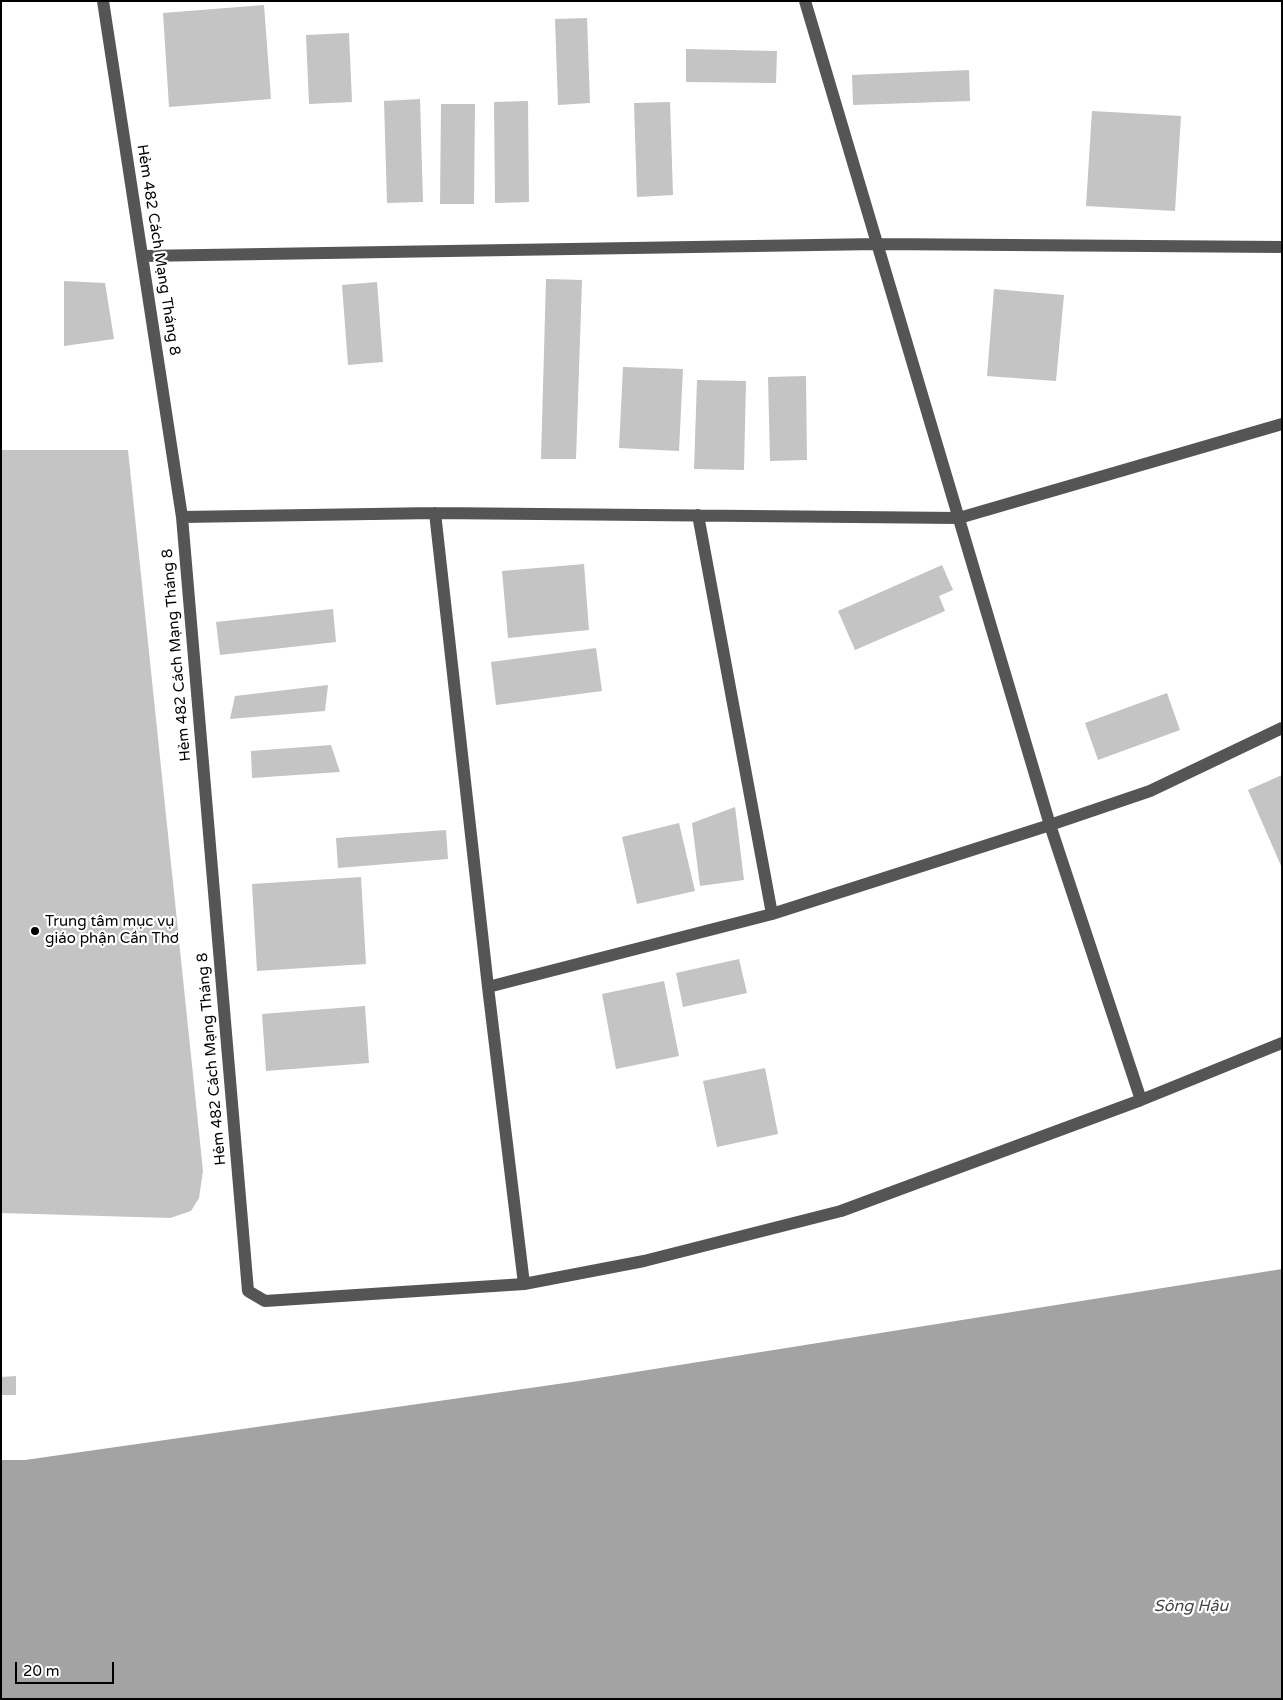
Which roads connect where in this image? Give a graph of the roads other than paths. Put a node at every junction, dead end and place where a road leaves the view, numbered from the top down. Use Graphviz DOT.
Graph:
graph roads {
  1 [pos="104,1"];
  2 [pos="805,1"];
  3 [pos="877,244"];
  4 [pos="1282,247"];
  5 [pos="142,256"];
  6 [pos="1282,424"];
  7 [pos="435,513"];
  8 [pos="698,515"];
  9 [pos="182,517"];
  10 [pos="959,518"];
  11 [pos="1282,728"];
  12 [pos="1050,826"];
  13 [pos="772,914"];
  14 [pos="488,987"];
  15 [pos="1282,1043"];
  16 [pos="1141,1100"];
  17 [pos="524,1284"];
  1 -- 5 [label="street, Hẻm 482 Cách Mạng Tháng 8"];
  2 -- 3 [label="street"];
  3 -- 4 [label="street"];
  3 -- 5 [label="street"];
  3 -- 10 [label="street"];
  5 -- 9 [label="street, Hẻm 482 Cách Mạng Tháng 8"];
  6 -- 10 [label="street"];
  7 -- 8 [label="street"];
  7 -- 9 [label="street"];
  7 -- 14 [label="street"];
  8 -- 10 [label="street"];
  8 -- 13 [label="street"];
  9 -- 17 [label="street, Hẻm 482 Cách Mạng Tháng 8"];
  10 -- 12 [label="street"];
  11 -- 12 [label="street"];
  12 -- 13 [label="street"];
  12 -- 16 [label="street"];
  13 -- 14 [label="street"];
  14 -- 17 [label="street"];
  15 -- 16 [label="street"];
  16 -- 17 [label="street"];
}
